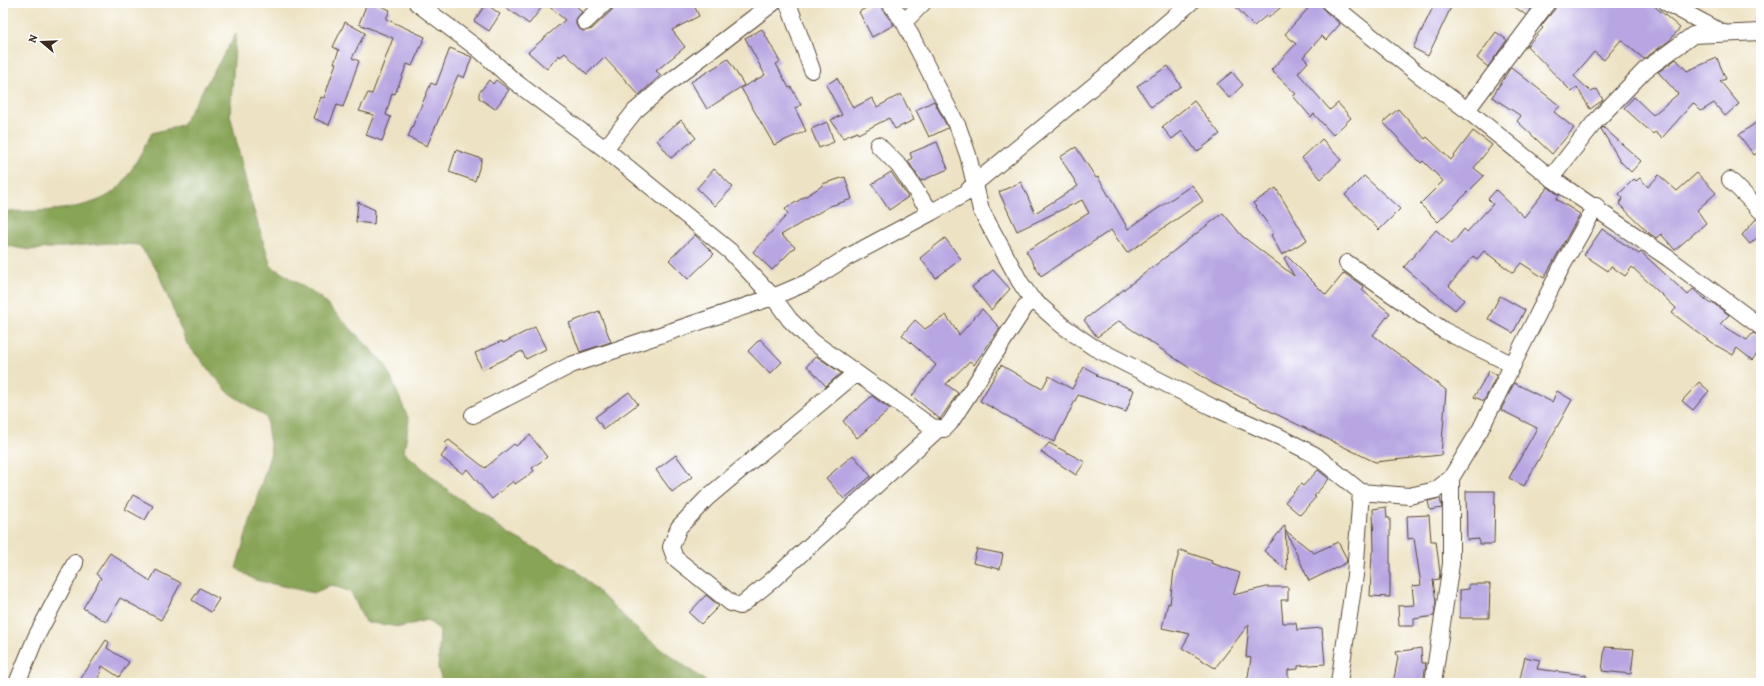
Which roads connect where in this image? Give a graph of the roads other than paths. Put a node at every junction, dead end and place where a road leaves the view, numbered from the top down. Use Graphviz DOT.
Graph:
graph roads {
  1 [pos="417,3"];
  2 [pos="606,3"];
  3 [pos="773,3"];
  4 [pos="788,3"];
  5 [pos="890,3"];
  6 [pos="923,3"];
  7 [pos="1190,3"];
  8 [pos="1330,3"];
  9 [pos="1547,3"];
  10 [pos="1667,3"];
  11 [pos="585,22"];
  12 [pos="904,22"];
  13 [pos="1761,32"];
  14 [pos="1722,33"];
  15 [pos="812,70"];
  16 [pos="1467,110"];
  17 [pos="878,145"];
  18 [pos="605,149"];
  19 [pos="1551,178"];
  20 [pos="1730,180"];
  21 [pos="974,184"];
  22 [pos="1596,206"];
  23 [pos="1761,211"];
  24 [pos="932,212"];
  25 [pos="1347,263"];
  26 [pos="773,297"];
  27 [pos="1031,298"];
  28 [pos="1761,327"];
  29 [pos="1513,365"];
  30 [pos="856,373"];
  31 [pos="473,415"];
  32 [pos="938,429"];
  33 [pos="1451,478"];
  34 [pos="1361,492"];
  35 [pos="75,563"];
  36 [pos="17,683"];
  37 [pos="1339,683"];
  38 [pos="1433,683"];
  1 -- 18 [label="street"];
  2 -- 11 [label="street"];
  3 -- 18 [label="street"];
  4 -- 15 [label="street"];
  5 -- 12 [label="street"];
  6 -- 12 [label="street"];
  7 -- 21 [label="street"];
  8 -- 16 [label="street"];
  9 -- 16 [label="street"];
  10 -- 14 [label="street"];
  12 -- 21 [label="street"];
  13 -- 14 [label="street"];
  14 -- 19 [label="street"];
  16 -- 19 [label="street"];
  17 -- 24 [label="street"];
  18 -- 26 [label="street"];
  19 -- 22 [label="street"];
  20 -- 23 [label="street"];
  21 -- 24 [label="street"];
  21 -- 27 [label="street"];
  22 -- 28 [label="street"];
  22 -- 29 [label="street"];
  24 -- 26 [label="street"];
  25 -- 29 [label="street"];
  26 -- 30 [label="street"];
  26 -- 31 [label="street"];
  27 -- 32 [label="street"];
  27 -- 34 [label="street"];
  29 -- 33 [label="street"];
  30 -- 32 [label="street"];
  30 -- 32 [label="street"];
  33 -- 34 [label="street"];
  33 -- 38 [label="street"];
  34 -- 37 [label="street"];
  35 -- 36 [label="street"];
}
